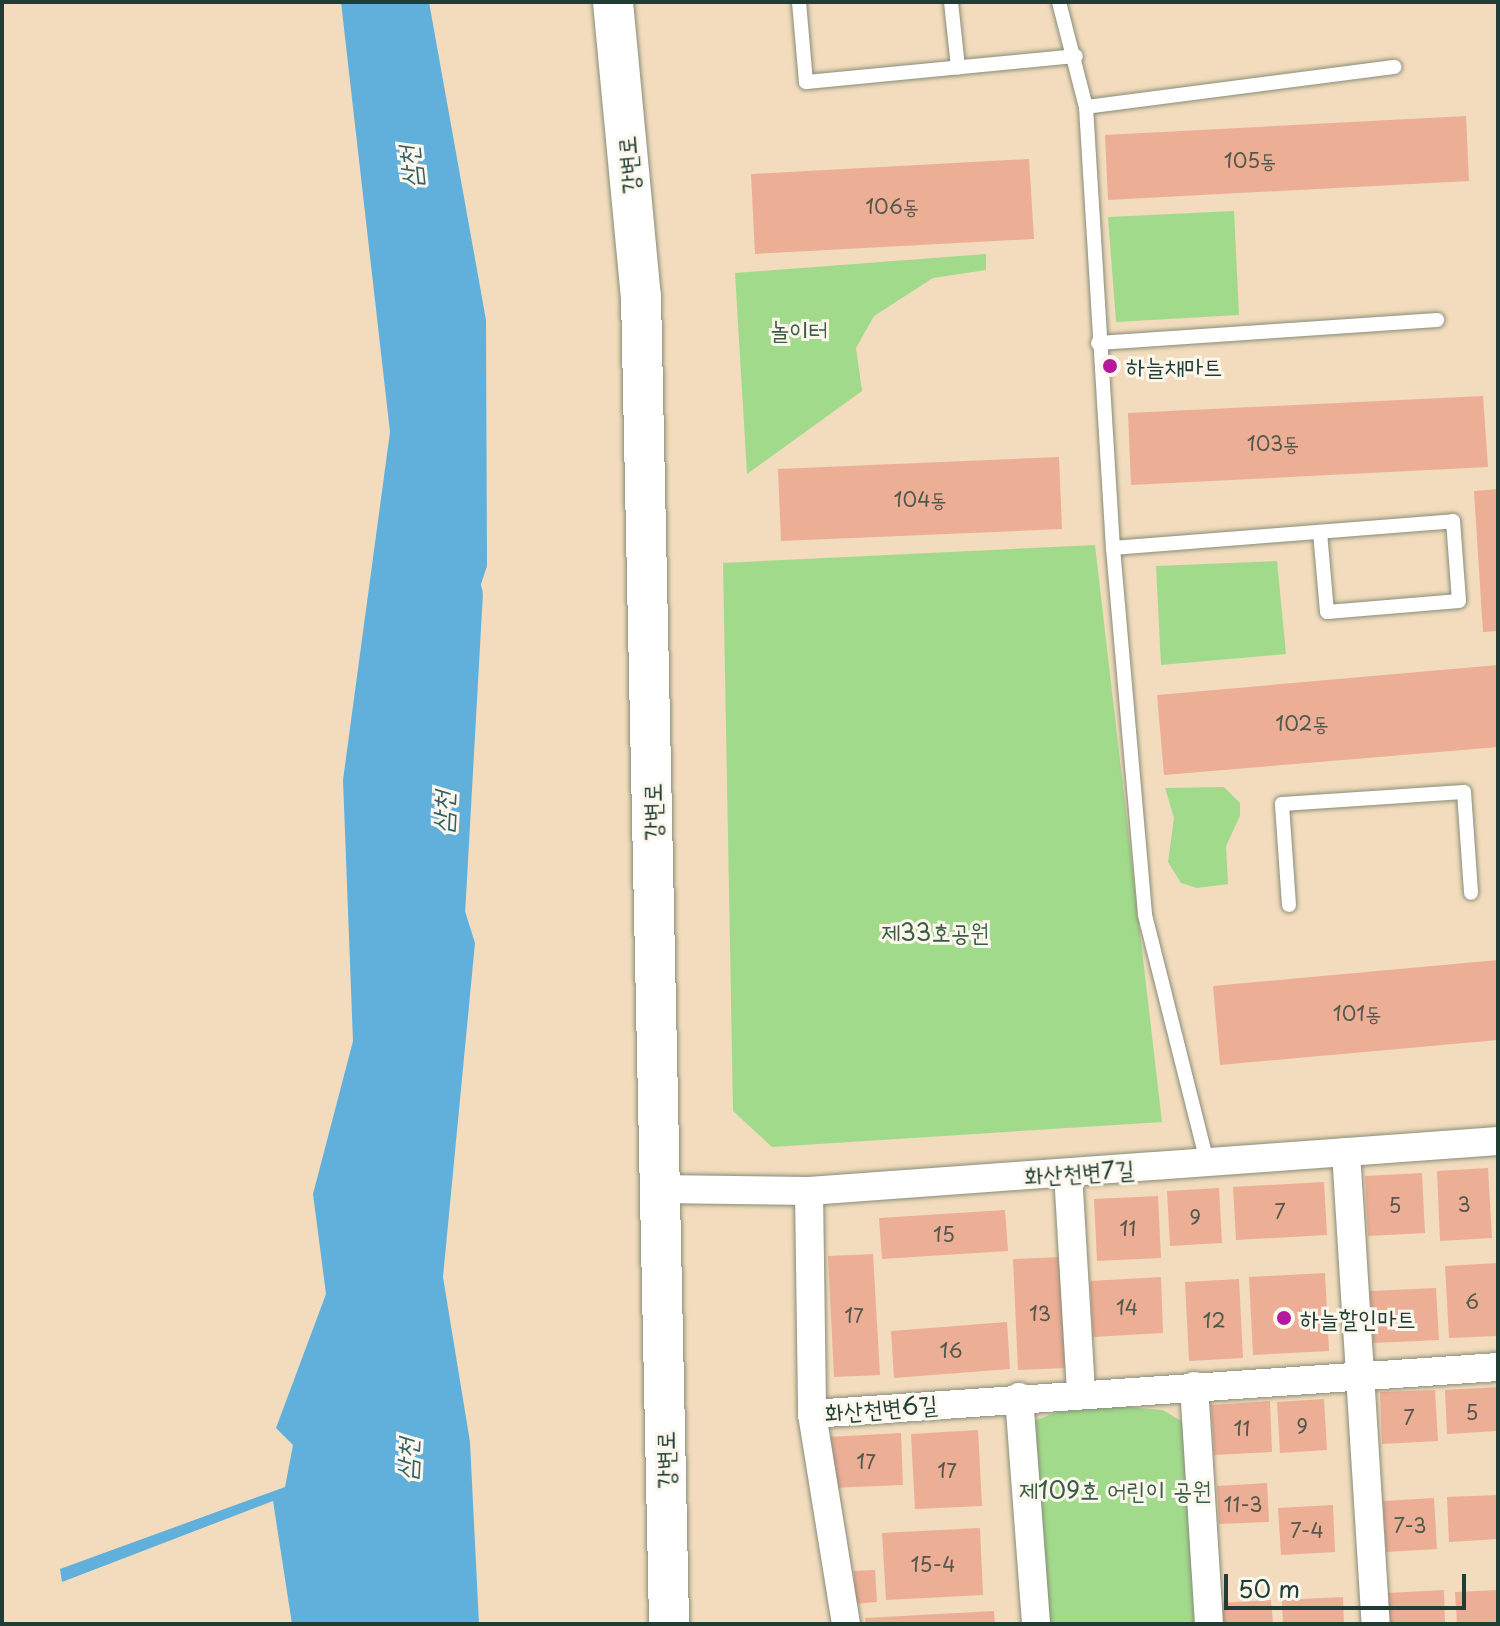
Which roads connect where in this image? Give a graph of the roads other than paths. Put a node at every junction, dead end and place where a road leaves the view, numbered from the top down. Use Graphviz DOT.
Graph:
graph roads {
  1 [pos="613,2"];
  2 [pos="799,2"];
  3 [pos="951,2"];
  4 [pos="1059,2"];
  5 [pos="1076,56"];
  6 [pos="1394,67"];
  7 [pos="958,68"];
  8 [pos="1086,107"];
  9 [pos="1437,320"];
  10 [pos="1098,343"];
  11 [pos="1320,532"];
  12 [pos="1113,548"];
  13 [pos="1471,893"];
  14 [pos="1289,905"];
  15 [pos="1498,1141"];
  16 [pos="1346,1152"];
  17 [pos="1207,1162"];
  18 [pos="1068,1173"];
  19 [pos="659,1189"];
  20 [pos="809,1191"];
  21 [pos="1498,1367"];
  22 [pos="1360,1375"];
  23 [pos="1194,1386"];
  24 [pos="1081,1393"];
  25 [pos="1019,1397"];
  26 [pos="812,1414"];
  27 [pos="669,1624"];
  28 [pos="846,1624"];
  29 [pos="1036,1624"];
  30 [pos="1209,1624"];
  31 [pos="1376,1624"];
  1 -- 19 [label="street, 강변로"];
  2 -- 7 [label="lane"];
  3 -- 7 [label="lane"];
  4 -- 5 [label="lane"];
  5 -- 7 [label="lane"];
  5 -- 8 [label="lane"];
  6 -- 8 [label="lane"];
  8 -- 10 [label="lane"];
  9 -- 10 [label="lane"];
  10 -- 12 [label="lane"];
  11 -- 11 [label="lane"];
  11 -- 12 [label="lane"];
  12 -- 17 [label="lane"];
  13 -- 14 [label="lane"];
  15 -- 16 [label="street, 화산천변7길"];
  16 -- 17 [label="street, 화산천변7길"];
  16 -- 22 [label="street"];
  17 -- 18 [label="street, 화산천변7길"];
  18 -- 20 [label="street, 화산천변7길"];
  18 -- 24 [label="street"];
  19 -- 20 [label="street, 화산천변7길"];
  19 -- 27 [label="street, 강변로"];
  20 -- 26 [label="street"];
  21 -- 22 [label="street, 화산천변6길"];
  22 -- 23 [label="street, 화산천변6길"];
  22 -- 31 [label="street"];
  23 -- 24 [label="street, 화산천변6길"];
  23 -- 30 [label="street"];
  24 -- 25 [label="street, 화산천변6길"];
  25 -- 26 [label="street, 화산천변6길"];
  25 -- 29 [label="street"];
  26 -- 28 [label="street, 화산천변6길"];
}
